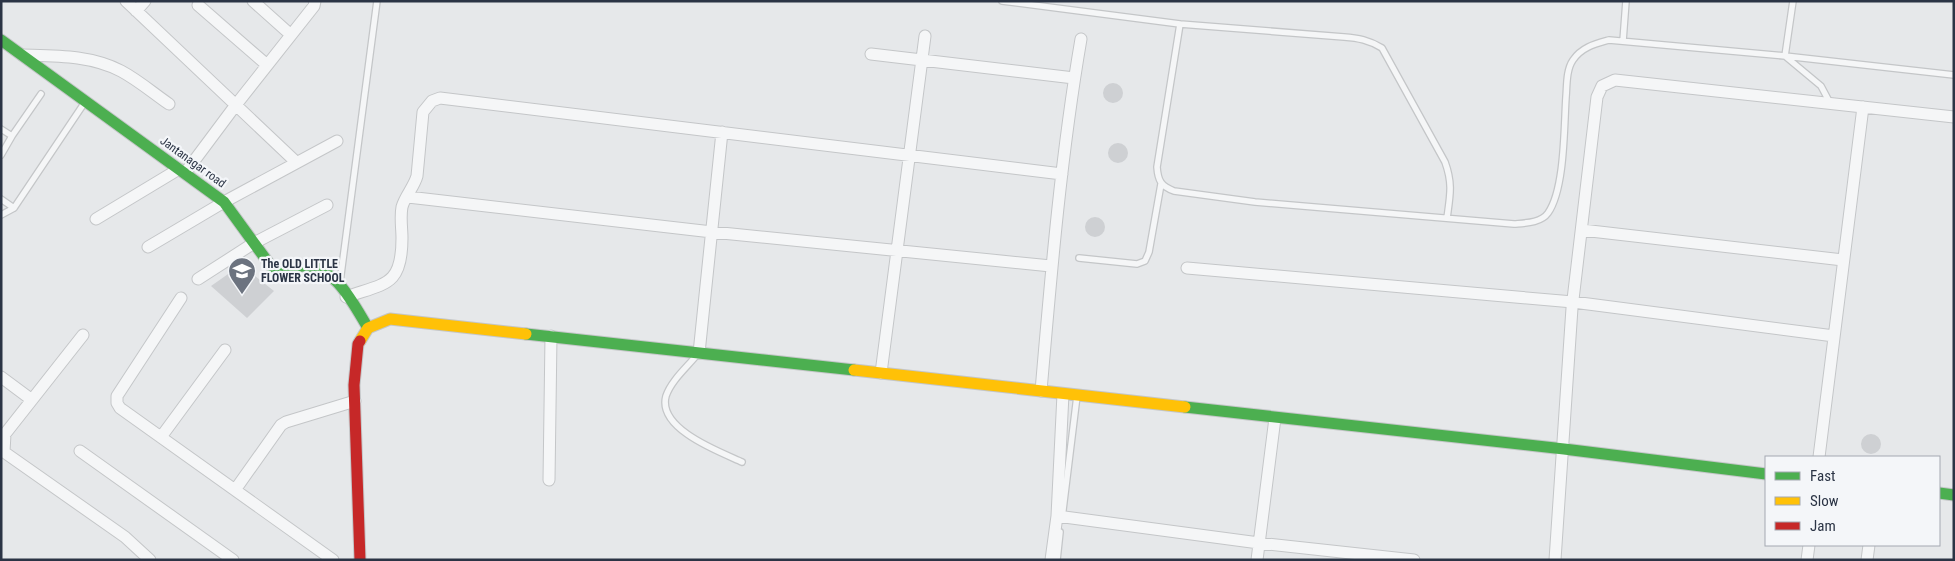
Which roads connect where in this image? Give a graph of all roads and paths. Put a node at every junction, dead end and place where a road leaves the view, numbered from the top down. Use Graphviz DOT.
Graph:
graph roads {
  1 [pos="126,1"];
  2 [pos="145,1"];
  3 [pos="253,1"];
  4 [pos="316,1"];
  5 [pos="377,1"];
  6 [pos="1002,1"];
  7 [pos="1626,1"];
  8 [pos="1793,1"];
  9 [pos="198,4"];
  10 [pos="136,11"];
  11 [pos="1180,24"];
  12 [pos="291,35"];
  13 [pos="925,36"];
  14 [pos="1081,39"];
  15 [pos="1,40"];
  16 [pos="1622,41"];
  17 [pos="871,54"];
  18 [pos="22,55"];
  19 [pos="1785,56"];
  20 [pos="921,60"];
  21 [pos="268,65"];
  22 [pos="1954,75"];
  23 [pos="1074,78"];
  24 [pos="41,94"];
  25 [pos="86,100"];
  26 [pos="1830,103"];
  27 [pos="169,104"];
  28 [pos="235,106"];
  29 [pos="1863,107"];
  30 [pos="1954,117"];
  31 [pos="1,129"];
  32 [pos="722,132"];
  33 [pos="12,136"];
  34 [pos="337,141"];
  35 [pos="1,155"];
  36 [pos="908,155"];
  37 [pos="296,162"];
  38 [pos="182,171"];
  39 [pos="1062,174"];
  40 [pos="1161,184"];
  41 [pos="408,197"];
  42 [pos="1,199"];
  43 [pos="224,202"];
  44 [pos="327,205"];
  45 [pos="14,208"];
  46 [pos="1,215"];
  47 [pos="1447,218"];
  48 [pos="96,219"];
  49 [pos="1582,230"];
  50 [pos="712,232"];
  51 [pos="254,243"];
  52 [pos="148,247"];
  53 [pos="897,250"];
  54 [pos="1078,258"];
  55 [pos="1843,260"];
  56 [pos="1051,266"];
  57 [pos="1188,268"];
  58 [pos="198,279"];
  59 [pos="340,287"];
  60 [pos="346,297"];
  61 [pos="181,298"];
  62 [pos="1573,302"];
  63 [pos="368,328"];
  64 [pos="84,335"];
  65 [pos="551,336"];
  66 [pos="1834,336"];
  67 [pos="225,350"];
  68 [pos="699,353"];
  69 [pos="881,373"];
  70 [pos="1,377"];
  71 [pos="1041,392"];
  72 [pos="1063,394"];
  73 [pos="1077,396"];
  74 [pos="32,400"];
  75 [pos="355,401"];
  76 [pos="1275,418"];
  77 [pos="161,437"];
  78 [pos="1564,449"];
  79 [pos="80,451"];
  80 [pos="1819,456"];
  81 [pos="742,462"];
  82 [pos="1765,474"];
  83 [pos="549,480"];
  84 [pos="235,490"];
  85 [pos="1940,493"];
  86 [pos="1954,495"];
  87 [pos="1060,517"];
  88 [pos="1259,542"];
  89 [pos="1809,546"];
  90 [pos="1869,546"];
  91 [pos="150,560"];
  92 [pos="233,560"];
  93 [pos="333,560"];
  94 [pos="360,560"];
  95 [pos="1051,560"];
  96 [pos="1057,560"];
  97 [pos="1257,560"];
  98 [pos="1414,560"];
  99 [pos="1555,560"];
  100 [pos="1808,560"];
  101 [pos="1867,560"];
  1 -- 10 [label="street"];
  2 -- 10 [label="street"];
  3 -- 12 [label="street"];
  4 -- 12 [label="street"];
  5 -- 59 [label="lane"];
  6 -- 11 [label="lane"];
  7 -- 16 [label="lane"];
  8 -- 19 [label="lane"];
  9 -- 21 [label="street"];
  10 -- 28 [label="street"];
  11 -- 40 [label="lane"];
  11 -- 47 [label="lane"];
  12 -- 21 [label="street"];
  13 -- 20 [label="street"];
  14 -- 23 [label="street"];
  15 -- 18 [label="main road, Jantanagar road"];
  16 -- 19 [label="lane"];
  16 -- 47 [label="lane"];
  17 -- 20 [label="street"];
  18 -- 25 [label="main road, Jantanagar road"];
  18 -- 27 [label="street"];
  19 -- 22 [label="lane"];
  19 -- 26 [label="lane"];
  20 -- 23 [label="street"];
  20 -- 36 [label="street"];
  21 -- 28 [label="street"];
  23 -- 39 [label="street"];
  24 -- 33 [label="lane"];
  25 -- 38 [label="main road, Jantanagar road"];
  25 -- 45 [label="lane"];
  26 -- 29 [label="street"];
  26 -- 49 [label="street"];
  28 -- 37 [label="street"];
  28 -- 38 [label="street"];
  29 -- 30 [label="street"];
  29 -- 55 [label="street"];
  31 -- 33 [label="lane"];
  32 -- 36 [label="street"];
  32 -- 41 [label="street"];
  32 -- 50 [label="street"];
  33 -- 35 [label="lane"];
  34 -- 37 [label="street"];
  36 -- 39 [label="street"];
  36 -- 53 [label="street"];
  37 -- 43 [label="street"];
  38 -- 43 [label="main road, Jantanagar road"];
  38 -- 48 [label="street"];
  39 -- 56 [label="street"];
  40 -- 47 [label="lane"];
  40 -- 54 [label="lane"];
  41 -- 50 [label="street"];
  41 -- 60 [label="street"];
  42 -- 45 [label="lane"];
  43 -- 51 [label="main road, Jantanagar road"];
  43 -- 52 [label="street"];
  44 -- 51 [label="street"];
  45 -- 46 [label="lane"];
  49 -- 55 [label="street"];
  49 -- 62 [label="street"];
  50 -- 53 [label="street"];
  50 -- 68 [label="street"];
  51 -- 58 [label="street"];
  51 -- 59 [label="main road, Jantanagar road"];
  53 -- 56 [label="street"];
  53 -- 69 [label="street"];
  55 -- 66 [label="street"];
  56 -- 71 [label="street"];
  57 -- 62 [label="street"];
  59 -- 60 [label="main road, Jantanagar road"];
  60 -- 63 [label="main road, Jantanagar road"];
  61 -- 77 [label="street"];
  62 -- 66 [label="street"];
  62 -- 78 [label="street"];
  63 -- 65 [label="main road"];
  63 -- 75 [label="main road"];
  64 -- 74 [label="street"];
  65 -- 68 [label="main road"];
  65 -- 83 [label="street"];
  66 -- 80 [label="street"];
  67 -- 77 [label="street"];
  68 -- 69 [label="main road"];
  68 -- 81 [label="lane"];
  69 -- 71 [label="main road"];
  70 -- 74 [label="street"];
  71 -- 72 [label="main road"];
  72 -- 73 [label="main road"];
  72 -- 87 [label="street"];
  73 -- 76 [label="main road"];
  73 -- 87 [label="lane"];
  74 -- 91 [label="street"];
  75 -- 84 [label="street"];
  75 -- 94 [label="main road"];
  76 -- 78 [label="main road"];
  76 -- 88 [label="street"];
  77 -- 84 [label="street"];
  78 -- 82 [label="main road"];
  78 -- 99 [label="street"];
  79 -- 92 [label="street"];
  84 -- 93 [label="street"];
  85 -- 86 [label="main road"];
  87 -- 88 [label="street"];
  87 -- 95 [label="street"];
  87 -- 96 [label="lane"];
  88 -- 97 [label="street"];
  88 -- 98 [label="street"];
  89 -- 100 [label="street"];
  90 -- 101 [label="street"];
}
